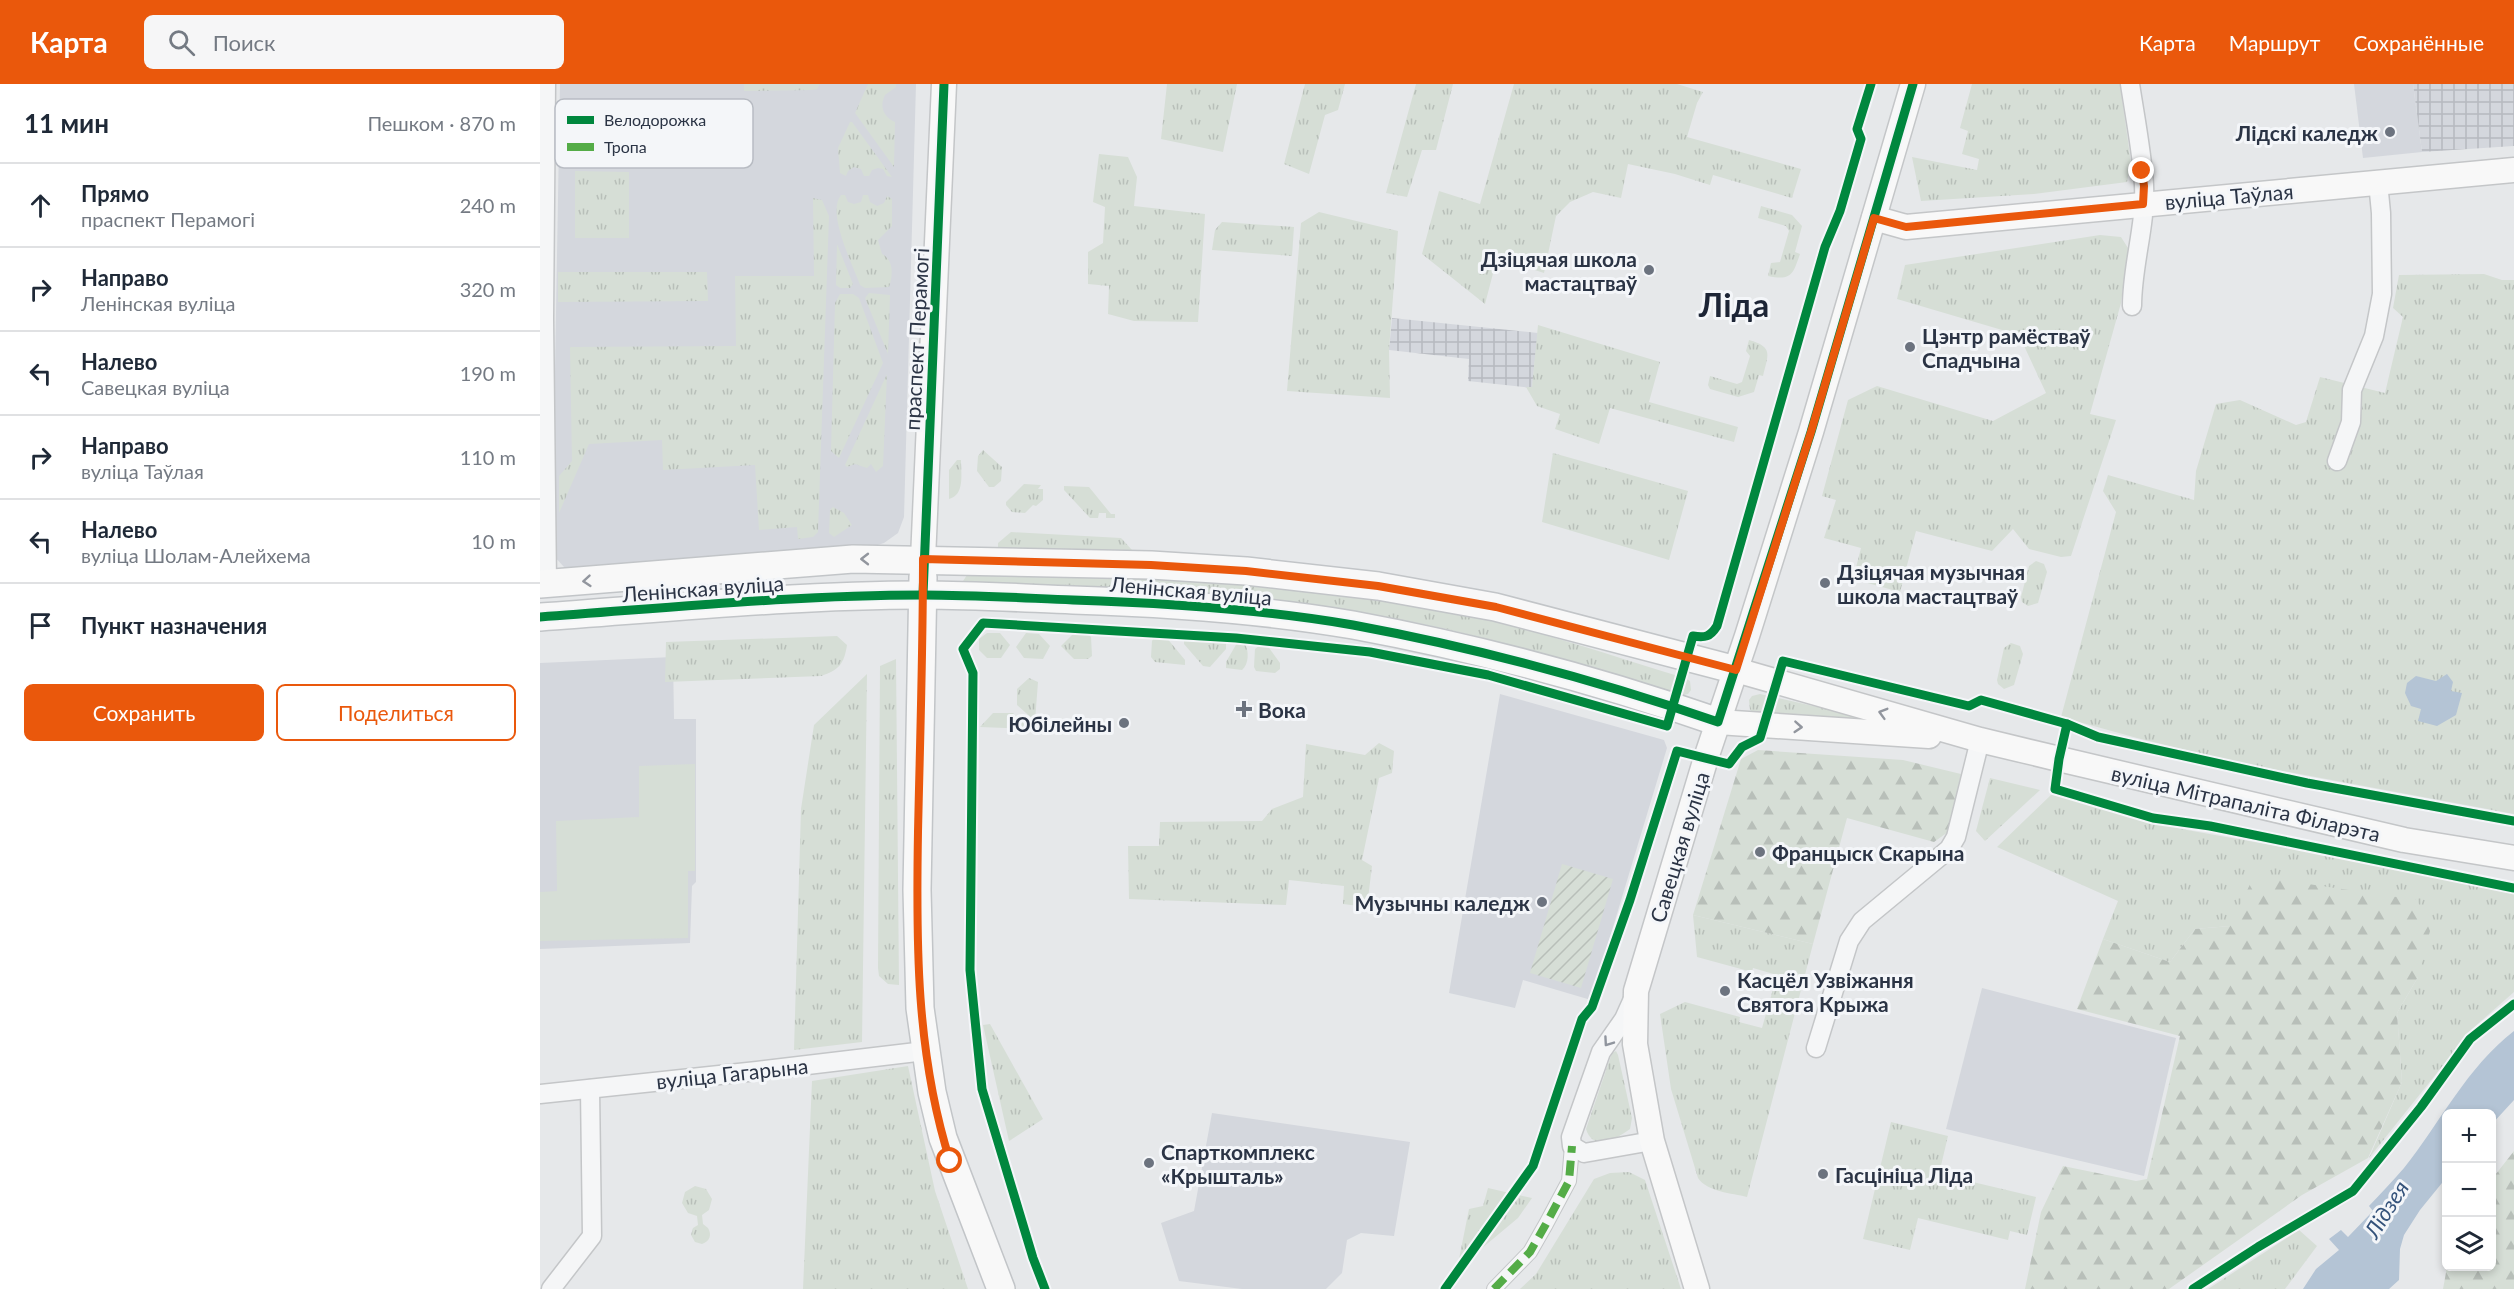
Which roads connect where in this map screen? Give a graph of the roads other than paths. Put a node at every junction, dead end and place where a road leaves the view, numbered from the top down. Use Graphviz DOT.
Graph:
graph roads {
  1 [pos="546,84"];
  2 [pos="944,84"];
  3 [pos="1913,84"];
  4 [pos="2130,84"];
  5 [pos="2514,170"];
  6 [pos="2378,182"];
  7 [pos="2143,204"];
  8 [pos="1874,218"];
  9 [pos="2132,306"];
  10 [pos="2337,461"];
  11 [pos="923,559"];
  12 [pos="544,584"];
  13 [pos="923,595"];
  14 [pos="540,617"];
  15 [pos="1736,670"];
  16 [pos="1718,722"];
  17 [pos="1980,740"];
  18 [pos="2514,858"];
  19 [pos="1636,992"];
  20 [pos="1816,1047"];
  21 [pos="925,1051"];
  22 [pos="591,1089"];
  23 [pos="540,1094"];
  24 [pos="1652,1141"];
  25 [pos="1572,1146"];
  26 [pos="551,1289"];
  27 [pos="1001,1289"];
  28 [pos="1494,1289"];
  29 [pos="1697,1289"];
  1 -- 12 [label="street"];
  2 -- 11 [label="main road, праспект Перамогі"];
  3 -- 8 [label="main road, Савецкая вуліца"];
  4 -- 7 [label="street"];
  5 -- 6 [label="main road, вуліца Таўлая"];
  6 -- 7 [label="main road, вуліца Таўлая"];
  6 -- 10 [label="street"];
  7 -- 8 [label="main road, вуліца Таўлая"];
  7 -- 9 [label="street"];
  8 -- 15 [label="main road, Савецкая вуліца"];
  11 -- 12 [label="main road, Ленінская вуліца, one-way"];
  11 -- 13 [label="main road, праспект Перамогі"];
  11 -- 15 [label="main road, Ленінская вуліца"];
  13 -- 14 [label="main road, Ленінская вуліца"];
  13 -- 16 [label="main road, Ленінская вуліца"];
  13 -- 21 [label="main road, праспект Перамогі"];
  15 -- 16 [label="main road, Савецкая вуліца"];
  17 -- 15 [label="main road, вуліца Мітрапаліта Філарэта, one-way"];
  16 -- 17 [label="main road, вуліца Мітрапаліта Філарэта, one-way"];
  16 -- 19 [label="main road, Савецкая вуліца"];
  17 -- 18 [label="main road, вуліца Мітрапаліта Філарэта"];
  17 -- 20 [label="street"];
  19 -- 24 [label="main road, Савецкая вуліца"];
  19 -- 25 [label="street, one-way"];
  21 -- 22 [label="street, вуліца Гагарына"];
  21 -- 27 [label="main road, праспект Перамогі"];
  22 -- 23 [label="street, вуліца Гагарына"];
  22 -- 26 [label="street"];
  24 -- 25 [label="street"];
  24 -- 29 [label="main road, Савецкая вуліца"];
  25 -- 28 [label="street"];
}
